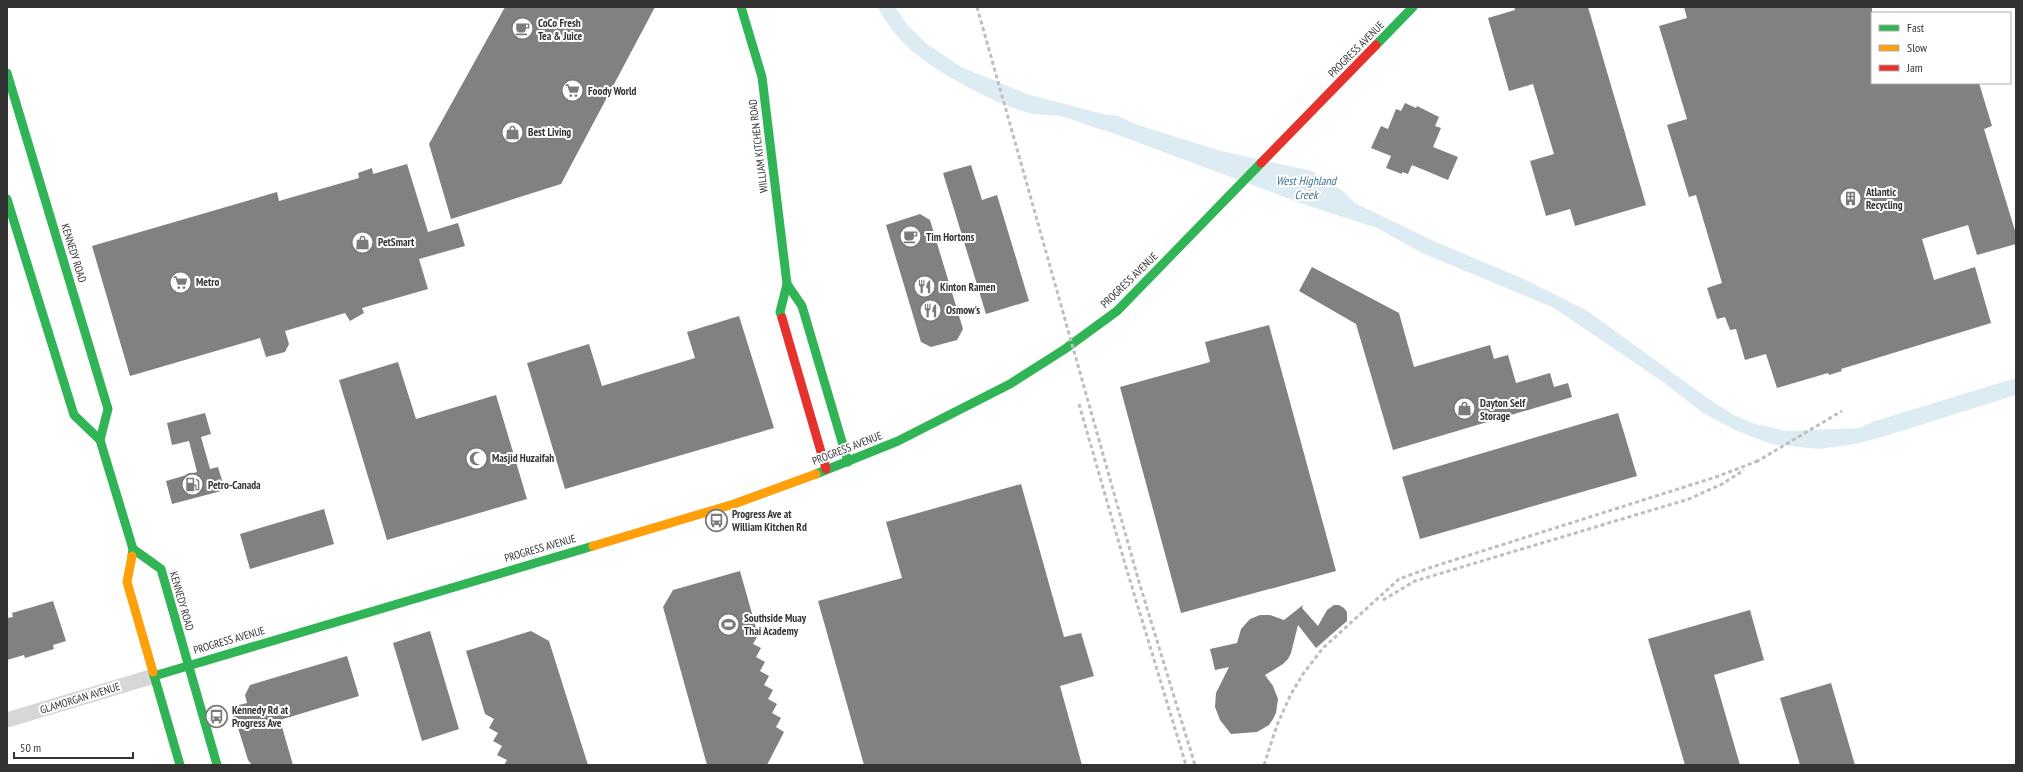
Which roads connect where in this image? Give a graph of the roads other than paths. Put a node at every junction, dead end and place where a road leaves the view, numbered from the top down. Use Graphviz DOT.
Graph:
graph roads {
  1 [pos="741,7"];
  2 [pos="1413,7"];
  3 [pos="7,73"];
  4 [pos="7,199"];
  5 [pos="787,284"];
  6 [pos="100,440"];
  7 [pos="848,462"];
  8 [pos="826,469"];
  9 [pos="132,549"];
  10 [pos="188,664"];
  11 [pos="154,676"];
  12 [pos="7,720"];
  13 [pos="180,765"];
  14 [pos="217,765"];
  1 -- 5 [label="main road, WILLIAM KITCHEN ROAD"];
  2 -- 7 [label="main road, PROGRESS AVENUE"];
  3 -- 6 [label="main road, KENNEDY ROAD"];
  4 -- 6 [label="main road"];
  5 -- 7 [label="main road, WILLIAM KITCHEN ROAD"];
  5 -- 8 [label="main road, WILLIAM KITCHEN ROAD"];
  6 -- 9 [label="main road"];
  7 -- 8 [label="main road, PROGRESS AVENUE"];
  8 -- 10 [label="main road, PROGRESS AVENUE"];
  9 -- 10 [label="main road, KENNEDY ROAD"];
  9 -- 11 [label="main road"];
  10 -- 11 [label="main road, PROGRESS AVENUE"];
  10 -- 14 [label="main road, KENNEDY ROAD"];
  11 -- 12 [label="street, GLAMORGAN AVENUE"];
  11 -- 13 [label="main road"];
}
